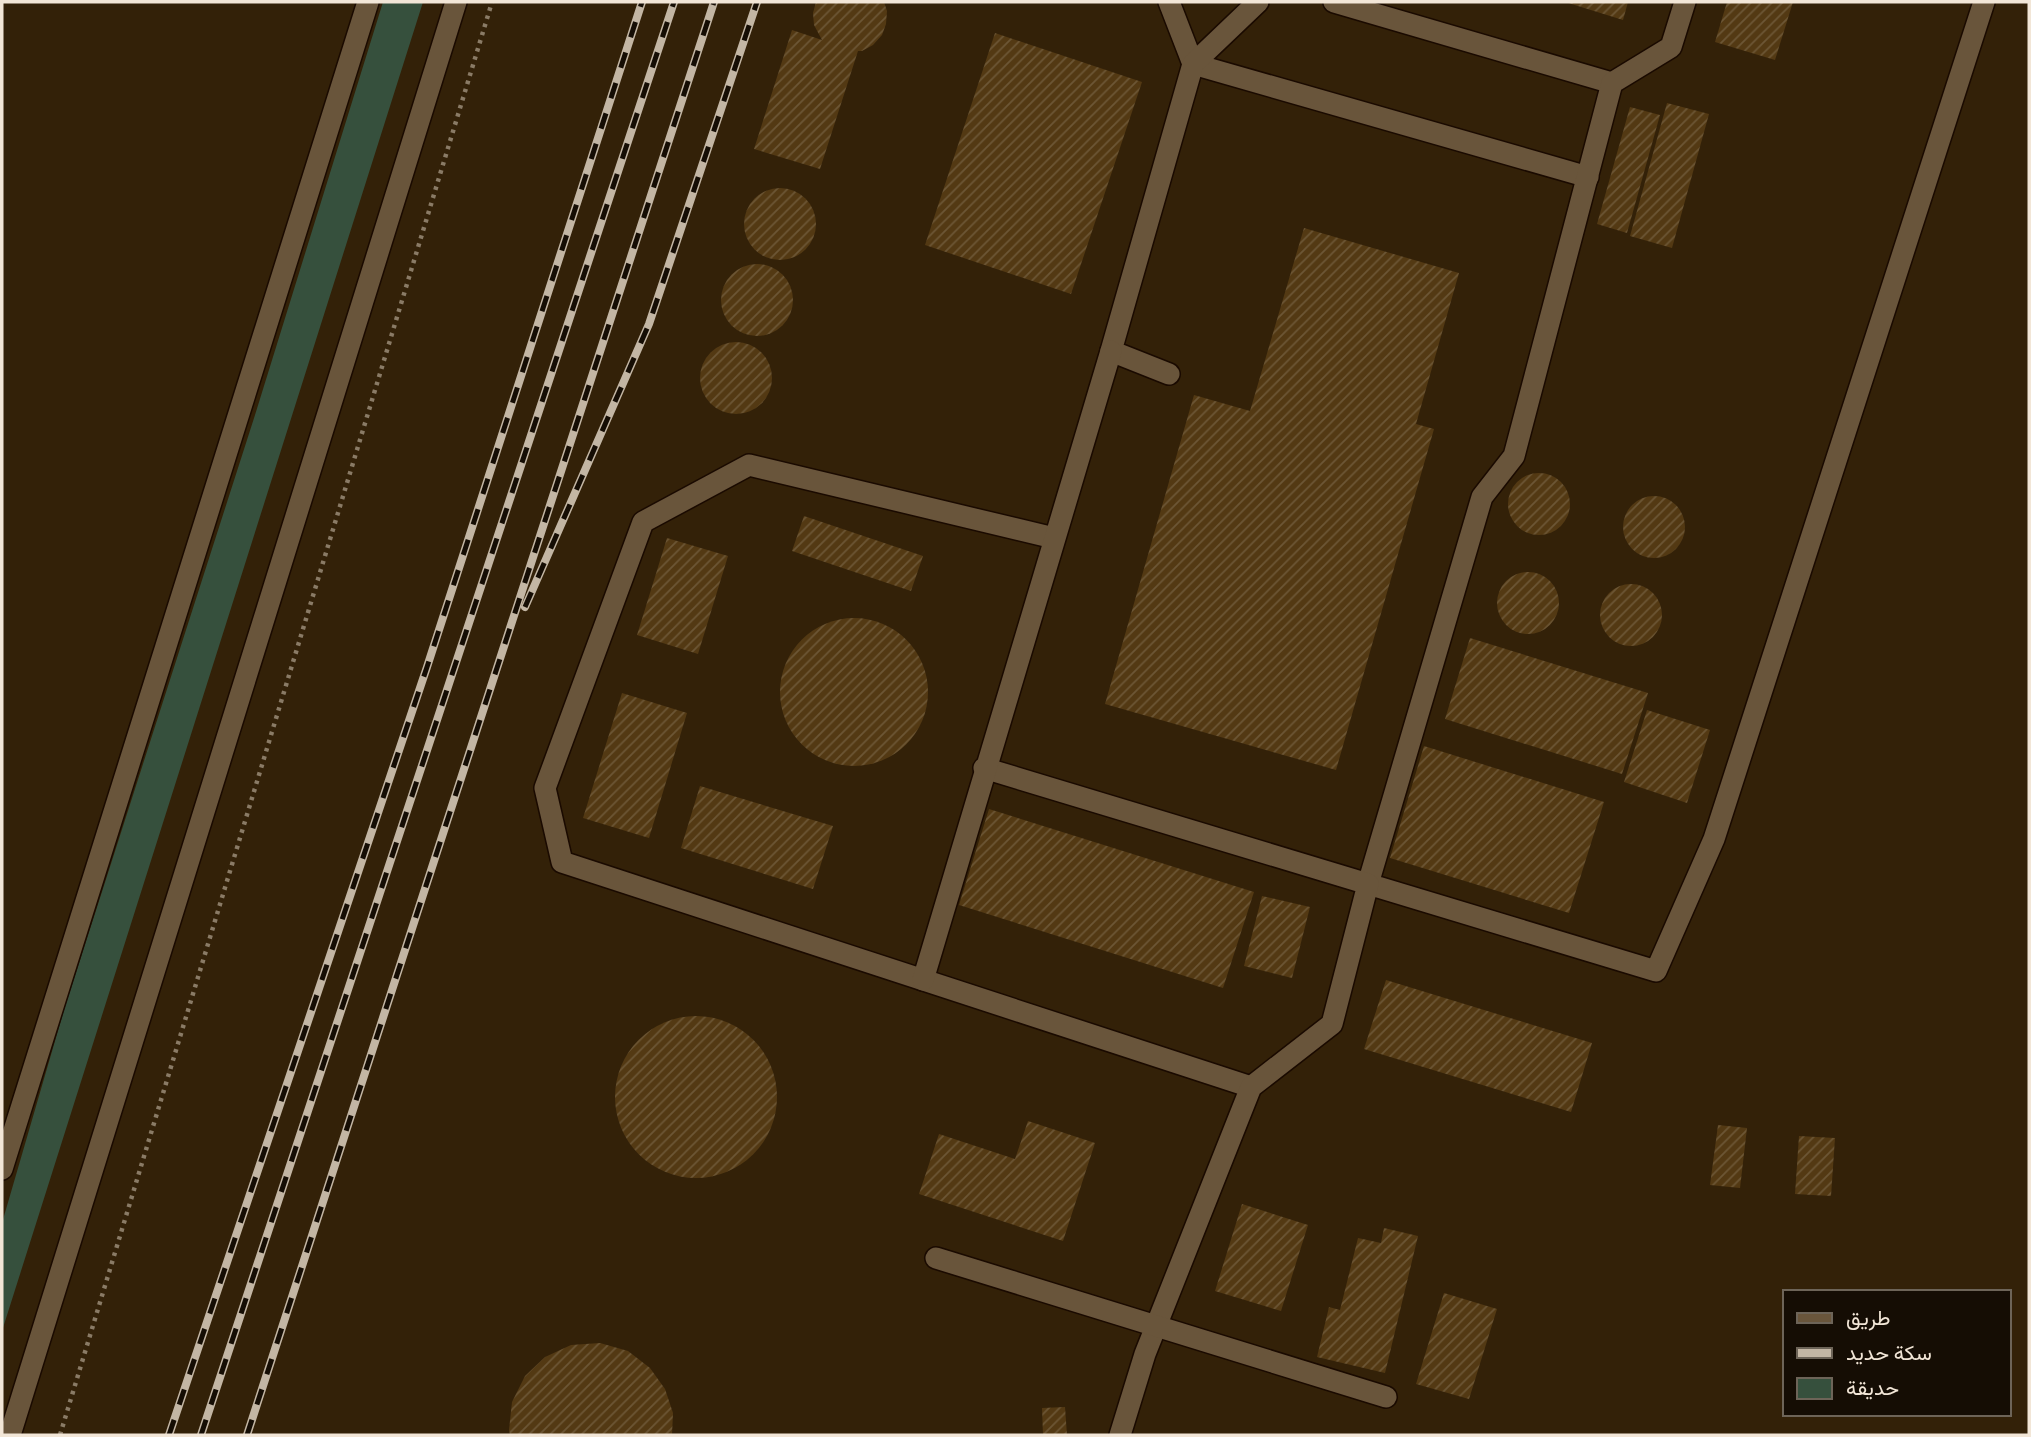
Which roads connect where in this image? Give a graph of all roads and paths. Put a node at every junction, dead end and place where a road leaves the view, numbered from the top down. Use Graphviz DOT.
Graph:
graph roads {
  1 [pos="368,2"];
  2 [pos="456,2"];
  3 [pos="492,2"];
  4 [pos="1169,2"];
  5 [pos="1258,2"];
  6 [pos="1334,2"];
  7 [pos="1685,2"];
  8 [pos="1984,2"];
  9 [pos="1193,64"];
  10 [pos="1612,83"];
  11 [pos="1588,177"];
  12 [pos="1111,351"];
  13 [pos="1170,374"];
  14 [pos="1054,538"];
  15 [pos="984,768"];
  16 [pos="1368,884"];
  17 [pos="923,980"];
  18 [pos="1251,1087"];
  19 [pos="2,1169"];
  20 [pos="936,1258"];
  21 [pos="1157,1326"];
  22 [pos="1386,1396"];
  23 [pos="10,1435"];
  24 [pos="60,1435"];
  25 [pos="1120,1435"];
  1 -- 19 [label="street"];
  2 -- 23 [label="street"];
  3 -- 24 [label="path"];
  4 -- 9 [label="street"];
  5 -- 9 [label="street"];
  6 -- 10 [label="street"];
  7 -- 10 [label="street"];
  8 -- 16 [label="street"];
  9 -- 11 [label="street"];
  9 -- 12 [label="street"];
  10 -- 11 [label="street"];
  11 -- 16 [label="street"];
  12 -- 13 [label="street"];
  12 -- 14 [label="street"];
  14 -- 15 [label="street"];
  14 -- 17 [label="street"];
  15 -- 16 [label="street"];
  15 -- 17 [label="street"];
  16 -- 18 [label="street"];
  17 -- 18 [label="street"];
  18 -- 21 [label="street"];
  20 -- 21 [label="street"];
  21 -- 22 [label="street"];
  21 -- 25 [label="street"];
}
